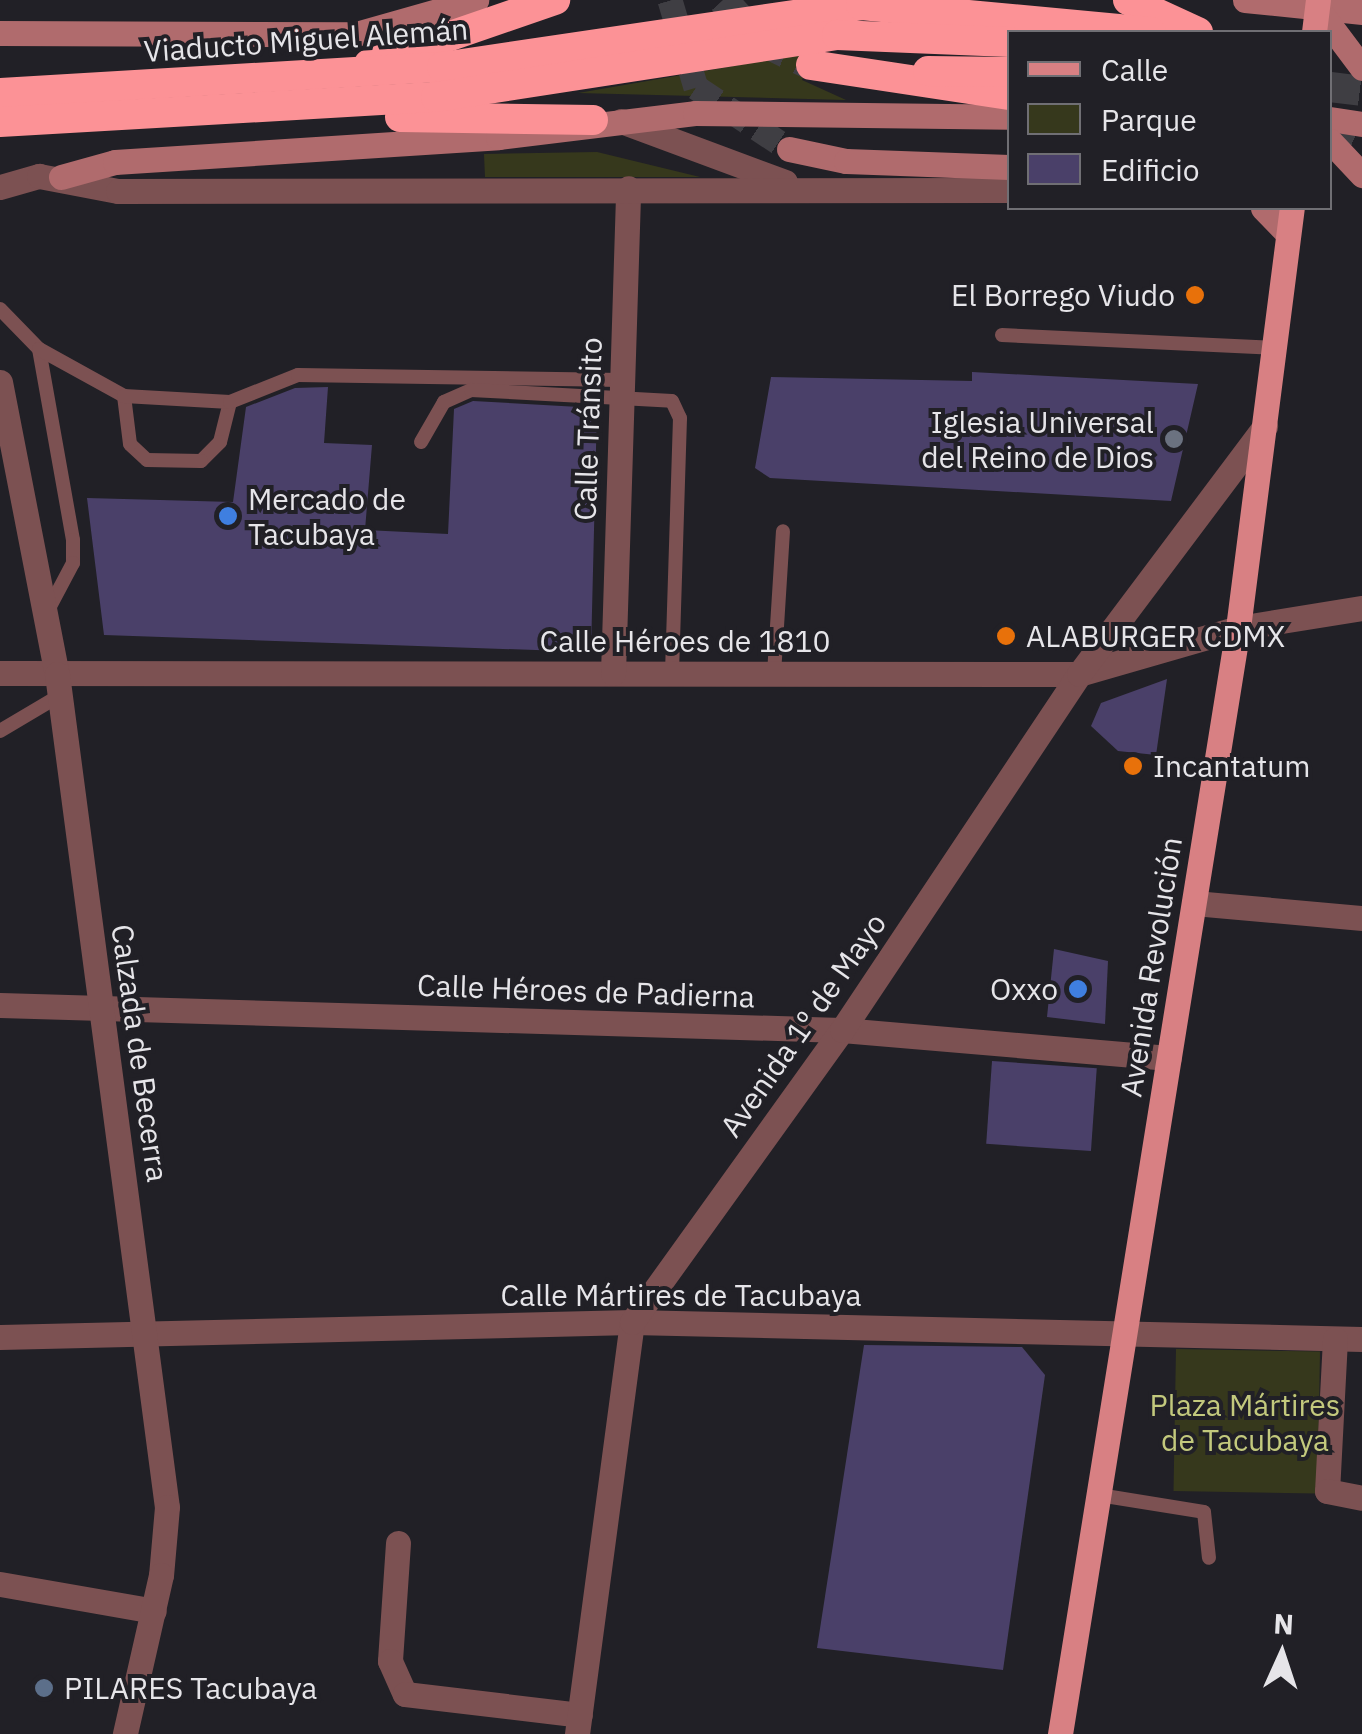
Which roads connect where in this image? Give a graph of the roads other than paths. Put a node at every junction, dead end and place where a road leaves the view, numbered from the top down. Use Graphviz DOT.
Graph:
graph roads {
  1 [pos="476,0"];
  2 [pos="555,0"];
  3 [pos="1128,0"];
  4 [pos="1244,0"];
  5 [pos="1362,12"];
  6 [pos="1320,21"];
  7 [pos="1130,30"];
  8 [pos="1194,30"];
  9 [pos="0,33"];
  10 [pos="1332,34"];
  11 [pos="1007,42"];
  12 [pos="1362,68"];
  13 [pos="1007,72"];
  14 [pos="345,75"];
  15 [pos="0,93"];
  16 [pos="1007,95"];
  17 [pos="264,96"];
  18 [pos="308,108"];
  19 [pos="1007,117"];
  20 [pos="1332,119"];
  21 [pos="605,120"];
  22 [pos="0,122"];
  23 [pos="1362,124"];
  24 [pos="1333,145"];
  25 [pos="788,149"];
  26 [pos="1007,166"];
  27 [pos="1362,175"];
  28 [pos="60,177"];
  29 [pos="0,187"];
  30 [pos="628,188"];
  31 [pos="803,188"];
  32 [pos="1007,190"];
  33 [pos="1264,210"];
  34 [pos="1292,210"];
  35 [pos="1288,234"];
  36 [pos="0,309"];
  37 [pos="1002,336"];
  38 [pos="1274,348"];
  39 [pos="40,349"];
  40 [pos="0,382"];
  41 [pos="622,386"];
  42 [pos="124,396"];
  43 [pos="230,402"];
  44 [pos="1265,426"];
  45 [pos="421,442"];
  46 [pos="783,531"];
  47 [pos="1362,608"];
  48 [pos="46,615"];
  49 [pos="1238,628"];
  50 [pos="0,673"];
  51 [pos="613,673"];
  52 [pos="672,674"];
  53 [pos="774,674"];
  54 [pos="1078,674"];
  55 [pos="58,685"];
  56 [pos="0,732"];
  57 [pos="1194,902"];
  58 [pos="1362,918"];
  59 [pos="0,1005"];
  60 [pos="99,1009"];
  61 [pos="842,1030"];
  62 [pos="1169,1058"];
  63 [pos="632,1322"];
  64 [pos="1124,1336"];
  65 [pos="0,1337"];
  66 [pos="150,1338"];
  67 [pos="1335,1339"];
  68 [pos="1362,1339"];
  69 [pos="1098,1495"];
  70 [pos="1362,1498"];
  71 [pos="398,1542"];
  72 [pos="1209,1558"];
  73 [pos="0,1584"];
  74 [pos="154,1612"];
  75 [pos="578,1725"];
  76 [pos="125,1734"];
  77 [pos="1060,1734"];
  1 -- 9 [label="main road, Viaducto Miguel Alemán"];
  2 -- 14 [label="highway"];
  3 -- 8 [label="highway"];
  4 -- 6 [label="main road"];
  5 -- 6 [label="main road"];
  7 -- 14 [label="highway, Viaducto Miguel Alemán"];
  10 -- 12 [label="main road"];
  11 -- 18 [label="highway, Viaducto Miguel Alemán"];
  13 -- 16 [label="highway"];
  14 -- 17 [label="highway, Viaducto Miguel Alemán"];
  15 -- 17 [label="highway, Viaducto Miguel Alemán"];
  17 -- 18 [label="highway, Viaducto Miguel Alemán"];
  17 -- 22 [label="highway, Viaducto Miguel Alemán"];
  18 -- 21 [label="highway"];
  19 -- 21 [label="main road"];
  20 -- 23 [label="main road"];
  21 -- 28 [label="main road"];
  21 -- 31 [label="street"];
  24 -- 27 [label="main road"];
  25 -- 26 [label="main road"];
  28 -- 29 [label="street"];
  28 -- 30 [label="street"];
  30 -- 31 [label="street"];
  30 -- 41 [label="street, Calle Tránsito"];
  31 -- 32 [label="street"];
  33 -- 35 [label="main road"];
  34 -- 35 [label="main road, Avenida Revolución"];
  35 -- 38 [label="main road, Avenida Revolución"];
  36 -- 39 [label="lane"];
  37 -- 38 [label="lane"];
  38 -- 44 [label="main road, Avenida Revolución"];
  39 -- 42 [label="lane"];
  39 -- 48 [label="lane"];
  40 -- 48 [label="street, Calzada de Becerra"];
  41 -- 43 [label="lane"];
  41 -- 45 [label="lane"];
  41 -- 51 [label="street, Calle Tránsito"];
  41 -- 52 [label="lane"];
  42 -- 43 [label="lane"];
  42 -- 43 [label="lane"];
  44 -- 49 [label="main road, Avenida Revolución"];
  44 -- 54 [label="street, Avenida 1º de Mayo"];
  46 -- 53 [label="lane"];
  47 -- 49 [label="street, Calle Héroes de 1810"];
  48 -- 55 [label="street, Calzada de Becerra"];
  49 -- 54 [label="street, Calle Héroes de 1810"];
  49 -- 57 [label="main road, Avenida Revolución"];
  50 -- 55 [label="street, Calle Héroes de 1810"];
  51 -- 52 [label="street, Calle Héroes de 1810"];
  51 -- 55 [label="street, Calle Héroes de 1810"];
  52 -- 53 [label="street, Calle Héroes de 1810"];
  53 -- 54 [label="street, Calle Héroes de 1810"];
  54 -- 61 [label="street, Avenida 1º de Mayo"];
  55 -- 56 [label="lane"];
  55 -- 60 [label="street, Calzada de Becerra"];
  57 -- 58 [label="street"];
  57 -- 62 [label="main road, Avenida Revolución"];
  59 -- 60 [label="street, Calle Héroes de Padierna"];
  60 -- 61 [label="street, Calle Héroes de Padierna"];
  60 -- 66 [label="street, Calzada de Becerra"];
  61 -- 62 [label="street, Calle Héroes de Padierna"];
  61 -- 63 [label="street, Avenida 1º de Mayo"];
  62 -- 64 [label="main road, Avenida Revolución"];
  63 -- 64 [label="street, Calle Mártires de Tacubaya"];
  63 -- 66 [label="street, Calle Mártires de Tacubaya"];
  63 -- 75 [label="street, Avenida 1º de Mayo"];
  64 -- 67 [label="street, Calle Mártires de Tacubaya"];
  64 -- 69 [label="main road, Avenida Revolución"];
  65 -- 66 [label="street, Calle Mártires de Tacubaya"];
  66 -- 74 [label="street, Calzada de Becerra"];
  67 -- 68 [label="street, Calle Mártires de Tacubaya"];
  67 -- 70 [label="street"];
  69 -- 72 [label="lane"];
  69 -- 77 [label="main road, Avenida Revolución"];
  71 -- 75 [label="street"];
  73 -- 74 [label="street"];
  74 -- 76 [label="street, Calzada de Becerra"];
}
